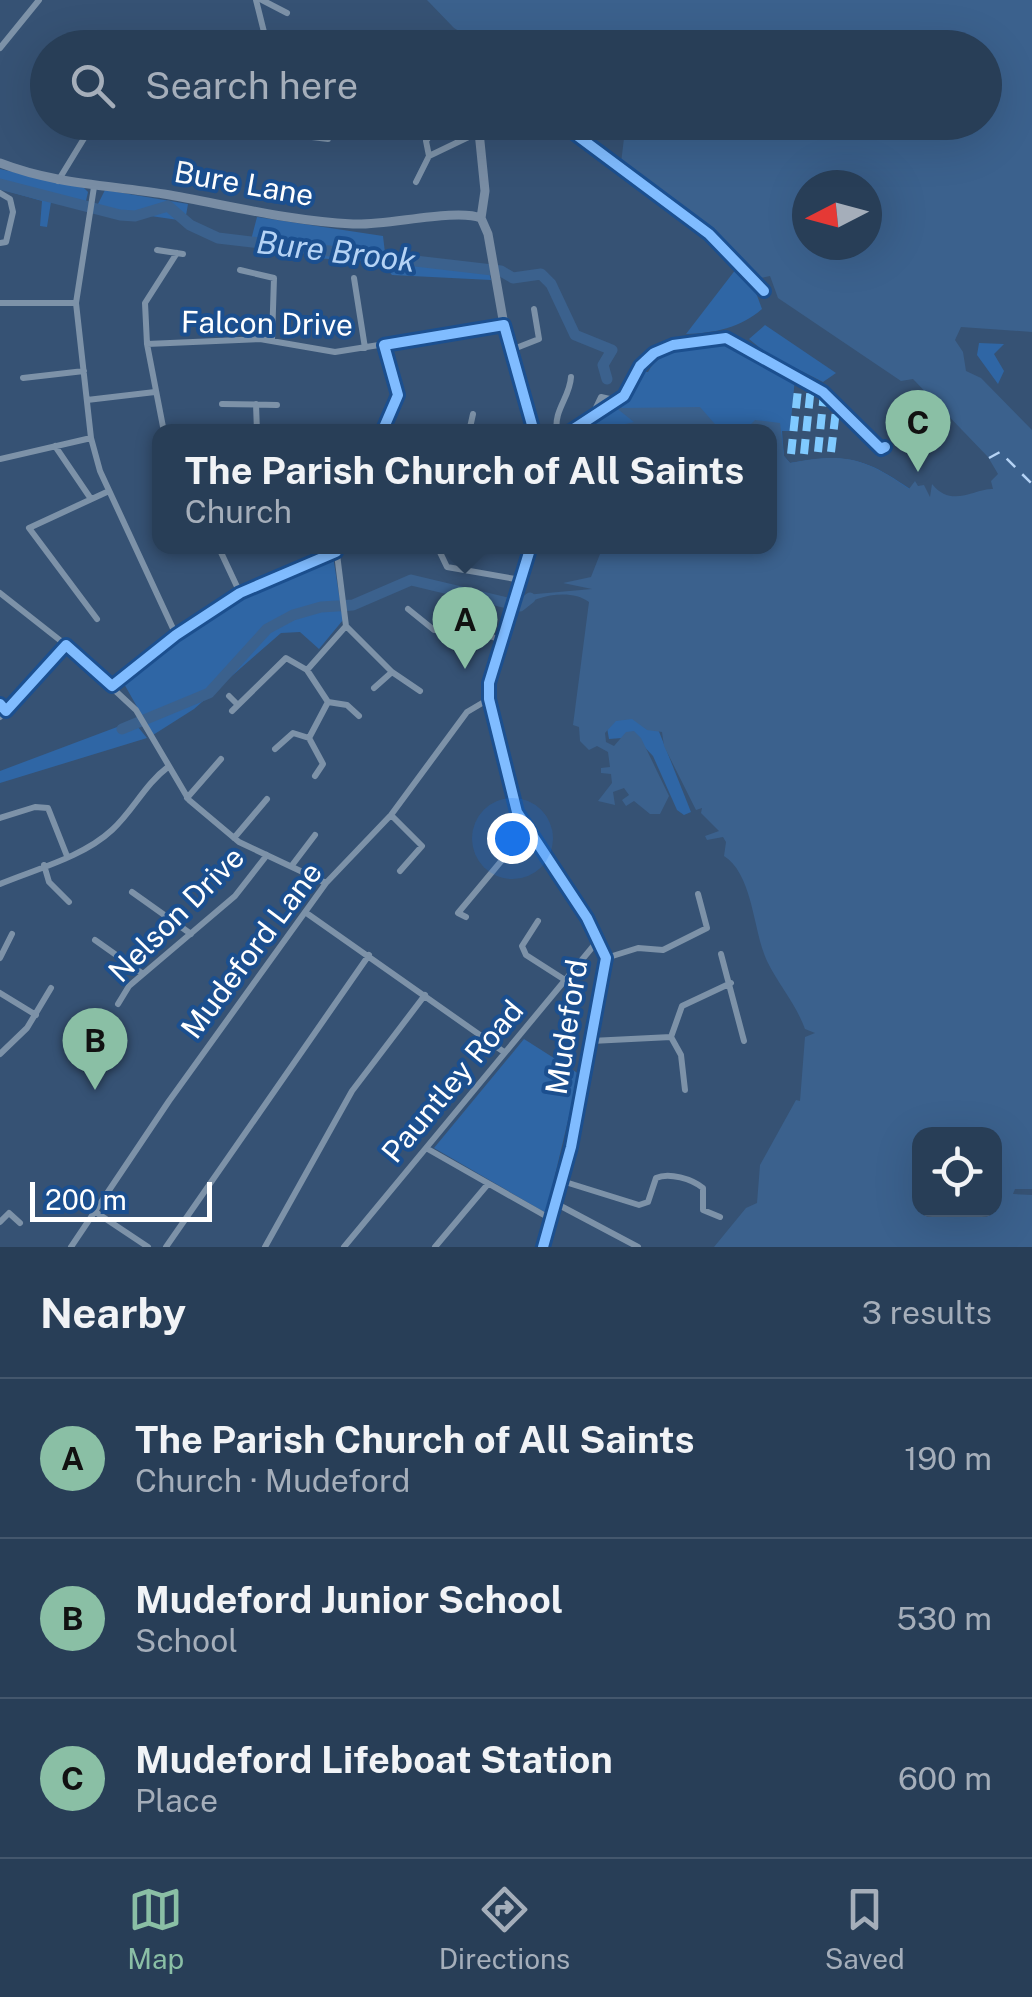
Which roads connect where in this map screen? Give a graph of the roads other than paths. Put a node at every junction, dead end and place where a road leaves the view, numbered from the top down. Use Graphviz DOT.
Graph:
graph roads {
  1 [pos="39,0"];
  2 [pos="259,0"];
  3 [pos="287,14"];
  4 [pos="264,30"];
  5 [pos="0,48"];
  6 [pos="83,140"];
  7 [pos="427,140"];
  8 [pos="457,140"];
  9 [pos="480,140"];
  10 [pos="429,156"];
  11 [pos="0,163"];
  12 [pos="58,181"];
  13 [pos="416,182"];
  14 [pos="94,186"];
  15 [pos="0,193"];
  16 [pos="12,212"];
  17 [pos="26,215"];
  18 [pos="481,218"];
  19 [pos="0,243"];
  20 [pos="157,250"];
  21 [pos="240,270"];
  22 [pos="354,278"];
  23 [pos="76,302"];
  24 [pos="0,303"];
  25 [pos="534,309"];
  26 [pos="504,325"];
  27 [pos="726,338"];
  28 [pos="272,340"];
  29 [pos="148,344"];
  30 [pos="384,345"];
  31 [pos="365,348"];
  32 [pos="511,350"];
  33 [pos="84,371"];
  34 [pos="571,377"];
  35 [pos="23,378"];
  36 [pos="155,392"];
  37 [pos="86,400"];
  38 [pos="222,404"];
  39 [pos="256,404"];
  40 [pos="277,405"];
  41 [pos="473,414"];
  42 [pos="587,423"];
  43 [pos="162,424"];
  44 [pos="257,424"];
  45 [pos="386,424"];
  46 [pos="471,424"];
  47 [pos="532,424"];
  48 [pos="556,424"];
  49 [pos="91,438"];
  50 [pos="55,445"];
  51 [pos="0,460"];
  52 [pos="109,491"];
  53 [pos="91,498"];
  54 [pos="29,528"];
  55 [pos="17,533"];
  56 [pos="222,554"];
  57 [pos="325,554"];
  58 [pos="337,554"];
  59 [pos="441,554"];
  60 [pos="529,554"];
  61 [pos="521,580"];
  62 [pos="240,593"];
  63 [pos="0,594"];
  64 [pos="408,608"];
  65 [pos="97,619"];
  66 [pos="346,626"];
  67 [pos="176,635"];
  68 [pos="503,640"];
  69 [pos="66,645"];
  70 [pos="306,670"];
  71 [pos="392,672"];
  72 [pos="112,686"];
  73 [pos="374,688"];
  74 [pos="420,691"];
  75 [pos="229,696"];
  76 [pos="488,699"];
  77 [pos="328,702"];
  78 [pos="359,702"];
  79 [pos="347,705"];
  80 [pos="2,711"];
  81 [pos="359,716"];
  82 [pos="309,738"];
  83 [pos="275,750"];
  84 [pos="221,760"];
  85 [pos="168,766"];
  86 [pos="315,776"];
  87 [pos="187,798"];
  88 [pos="267,799"];
  89 [pos="391,816"];
  90 [pos="0,818"];
  91 [pos="527,830"];
  92 [pos="315,836"];
  93 [pos="234,838"];
  94 [pos="267,855"];
  95 [pos="67,856"];
  96 [pos="293,864"];
  97 [pos="44,866"];
  98 [pos="400,871"];
  99 [pos="326,883"];
  100 [pos="0,884"];
  101 [pos="132,892"];
  102 [pos="698,894"];
  103 [pos="69,902"];
  104 [pos="305,912"];
  105 [pos="466,916"];
  106 [pos="540,924"];
  107 [pos="12,934"];
  108 [pos="190,934"];
  109 [pos="95,940"];
  110 [pos="595,944"];
  111 [pos="721,954"];
  112 [pos="369,955"];
  113 [pos="0,958"];
  114 [pos="606,958"];
  115 [pos="143,974"];
  116 [pos="565,980"];
  117 [pos="732,983"];
  118 [pos="51,988"];
  119 [pos="0,993"];
  120 [pos="426,996"];
  121 [pos="118,1004"];
  122 [pos="36,1015"];
  123 [pos="671,1037"];
  124 [pos="744,1041"];
  125 [pos="591,1042"];
  126 [pos="505,1052"];
  127 [pos="0,1054"];
  128 [pos="686,1090"];
  129 [pos="426,1148"];
  130 [pos="562,1181"];
  131 [pos="488,1184"];
  132 [pos="557,1204"];
  133 [pos="94,1210"];
  134 [pos="720,1217"];
  135 [pos="552,1220"];
  136 [pos="0,1222"];
  137 [pos="20,1222"];
  138 [pos="71,1247"];
  139 [pos="148,1247"];
  140 [pos="166,1247"];
  141 [pos="266,1247"];
  142 [pos="344,1247"];
  143 [pos="435,1247"];
  144 [pos="543,1247"];
  145 [pos="638,1247"];
  1 -- 5 [label="street"];
  2 -- 3 [label="street"];
  2 -- 4 [label="street"];
  6 -- 12 [label="street"];
  7 -- 10 [label="street"];
  8 -- 10 [label="street"];
  9 -- 18 [label="street"];
  10 -- 13 [label="street"];
  11 -- 12 [label="street, Bure Lane"];
  12 -- 14 [label="street, Bure Lane"];
  14 -- 18 [label="street, Bure Lane"];
  14 -- 23 [label="street"];
  15 -- 16 [label="street"];
  16 -- 17 [label="street"];
  16 -- 19 [label="street"];
  18 -- 26 [label="street"];
  20 -- 29 [label="street"];
  21 -- 28 [label="street"];
  22 -- 31 [label="street"];
  23 -- 24 [label="street"];
  23 -- 33 [label="street"];
  25 -- 32 [label="street"];
  26 -- 30 [label="street, Falcon Drive"];
  26 -- 32 [label="street"];
  27 -- 42 [label="street"];
  28 -- 29 [label="street, Falcon Drive"];
  28 -- 31 [label="street, Falcon Drive"];
  29 -- 36 [label="street"];
  30 -- 31 [label="street, Falcon Drive"];
  30 -- 45 [label="street"];
  32 -- 47 [label="street"];
  33 -- 35 [label="street"];
  33 -- 37 [label="street"];
  34 -- 48 [label="street"];
  36 -- 37 [label="street"];
  36 -- 43 [label="street"];
  37 -- 49 [label="street"];
  38 -- 39 [label="street"];
  39 -- 40 [label="street"];
  39 -- 44 [label="street"];
  41 -- 46 [label="street"];
  49 -- 50 [label="street"];
  49 -- 52 [label="street"];
  50 -- 51 [label="street"];
  50 -- 53 [label="street"];
  52 -- 53 [label="street"];
  52 -- 67 [label="street"];
  53 -- 54 [label="street"];
  54 -- 55 [label="street"];
  54 -- 65 [label="street"];
  56 -- 62 [label="street"];
  57 -- 62 [label="street"];
  58 -- 66 [label="street"];
  59 -- 61 [label="street"];
  60 -- 61 [label="street, Mudeford"];
  61 -- 68 [label="street, Mudeford"];
  62 -- 67 [label="street"];
  63 -- 69 [label="street"];
  64 -- 68 [label="street"];
  66 -- 70 [label="street"];
  66 -- 71 [label="street"];
  67 -- 72 [label="street"];
  68 -- 76 [label="street, Mudeford"];
  69 -- 72 [label="street"];
  69 -- 80 [label="street"];
  70 -- 75 [label="street"];
  70 -- 77 [label="street"];
  71 -- 73 [label="street"];
  71 -- 74 [label="street"];
  72 -- 85 [label="street"];
  76 -- 89 [label="street, Mudeford Lane"];
  76 -- 91 [label="street, Mudeford"];
  77 -- 79 [label="street"];
  77 -- 82 [label="street"];
  78 -- 79 [label="street"];
  79 -- 81 [label="street"];
  82 -- 83 [label="street"];
  82 -- 86 [label="street"];
  84 -- 87 [label="street"];
  85 -- 87 [label="street"];
  85 -- 95 [label="street"];
  87 -- 93 [label="street"];
  88 -- 93 [label="street"];
  89 -- 98 [label="street"];
  89 -- 99 [label="street, Mudeford Lane"];
  90 -- 95 [label="street"];
  91 -- 105 [label="street"];
  91 -- 114 [label="street, Mudeford"];
  92 -- 96 [label="street"];
  93 -- 94 [label="street"];
  94 -- 96 [label="street"];
  94 -- 108 [label="street, Nelson Drive"];
  95 -- 97 [label="street"];
  96 -- 99 [label="street"];
  97 -- 100 [label="street"];
  97 -- 103 [label="street"];
  99 -- 104 [label="street, Mudeford Lane"];
  101 -- 108 [label="street"];
  102 -- 114 [label="street"];
  104 -- 112 [label="street"];
  104 -- 133 [label="street, Mudeford Lane"];
  106 -- 116 [label="street"];
  107 -- 113 [label="street"];
  108 -- 115 [label="street, Nelson Drive"];
  109 -- 115 [label="street"];
  110 -- 116 [label="street, Pauntley Road"];
  111 -- 117 [label="street"];
  112 -- 120 [label="street"];
  112 -- 140 [label="street"];
  114 -- 125 [label="street, Mudeford"];
  115 -- 121 [label="street, Nelson Drive"];
  116 -- 126 [label="street, Pauntley Road"];
  117 -- 123 [label="street"];
  117 -- 124 [label="street"];
  118 -- 122 [label="street"];
  119 -- 122 [label="street"];
  120 -- 126 [label="street"];
  120 -- 141 [label="street"];
  122 -- 127 [label="street"];
  123 -- 125 [label="street"];
  123 -- 128 [label="street"];
  125 -- 130 [label="street, Mudeford"];
  126 -- 129 [label="street, Pauntley Road"];
  129 -- 131 [label="street"];
  129 -- 142 [label="street, Pauntley Road"];
  130 -- 132 [label="street, Mudeford"];
  130 -- 134 [label="street"];
  131 -- 135 [label="street"];
  131 -- 143 [label="street"];
  132 -- 135 [label="street, Mudeford"];
  132 -- 145 [label="street"];
  133 -- 138 [label="street, Mudeford Lane"];
  133 -- 139 [label="street"];
  135 -- 144 [label="street, Mudeford"];
  136 -- 137 [label="street"];
}
